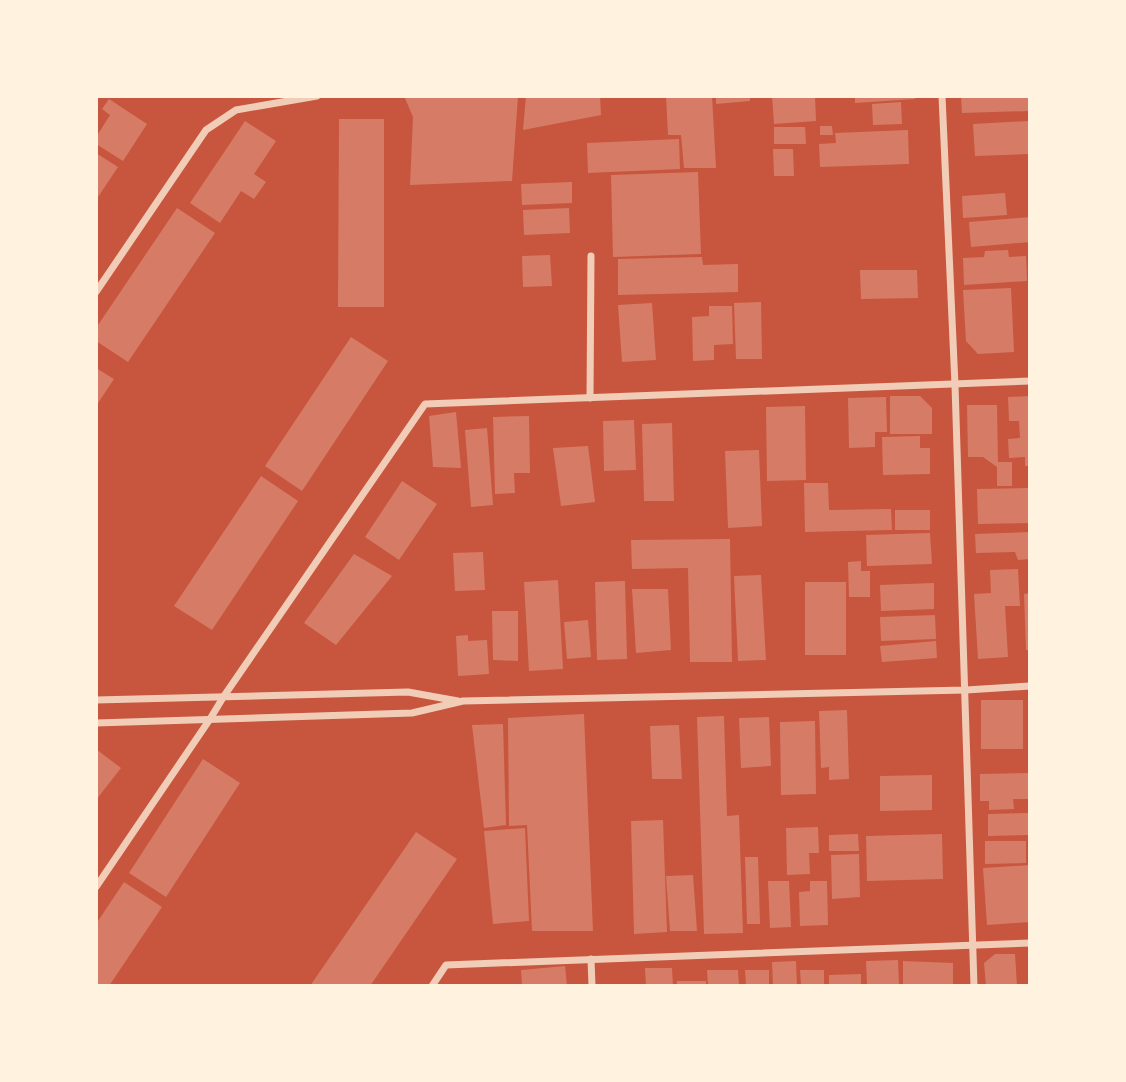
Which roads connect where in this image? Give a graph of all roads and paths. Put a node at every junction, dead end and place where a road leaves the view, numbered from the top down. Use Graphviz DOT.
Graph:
graph roads {
  1 [pos="317,96"];
  2 [pos="942,96"];
  3 [pos="591,256"];
  4 [pos="96,292"];
  5 [pos="1030,381"];
  6 [pos="955,385"];
  7 [pos="590,398"];
  8 [pos="1030,686"];
  9 [pos="966,690"];
  10 [pos="224,696"];
  11 [pos="96,699"];
  12 [pos="463,701"];
  13 [pos="210,719"];
  14 [pos="96,723"];
  15 [pos="96,887"];
  16 [pos="1030,943"];
  17 [pos="973,946"];
  18 [pos="591,959"];
  19 [pos="432,986"];
  20 [pos="592,986"];
  21 [pos="975,986"];
  1 -- 4 [label="street"];
  2 -- 6 [label="street"];
  3 -- 7 [label="street"];
  5 -- 6 [label="street"];
  6 -- 7 [label="street"];
  6 -- 9 [label="street"];
  7 -- 10 [label="street"];
  8 -- 9 [label="street"];
  9 -- 12 [label="street"];
  9 -- 17 [label="street"];
  10 -- 11 [label="street"];
  10 -- 12 [label="street"];
  10 -- 13 [label="street"];
  12 -- 13 [label="street"];
  13 -- 14 [label="street"];
  13 -- 15 [label="street"];
  16 -- 17 [label="street"];
  17 -- 18 [label="street"];
  17 -- 21 [label="street"];
  18 -- 19 [label="street"];
  18 -- 20 [label="street"];
}
